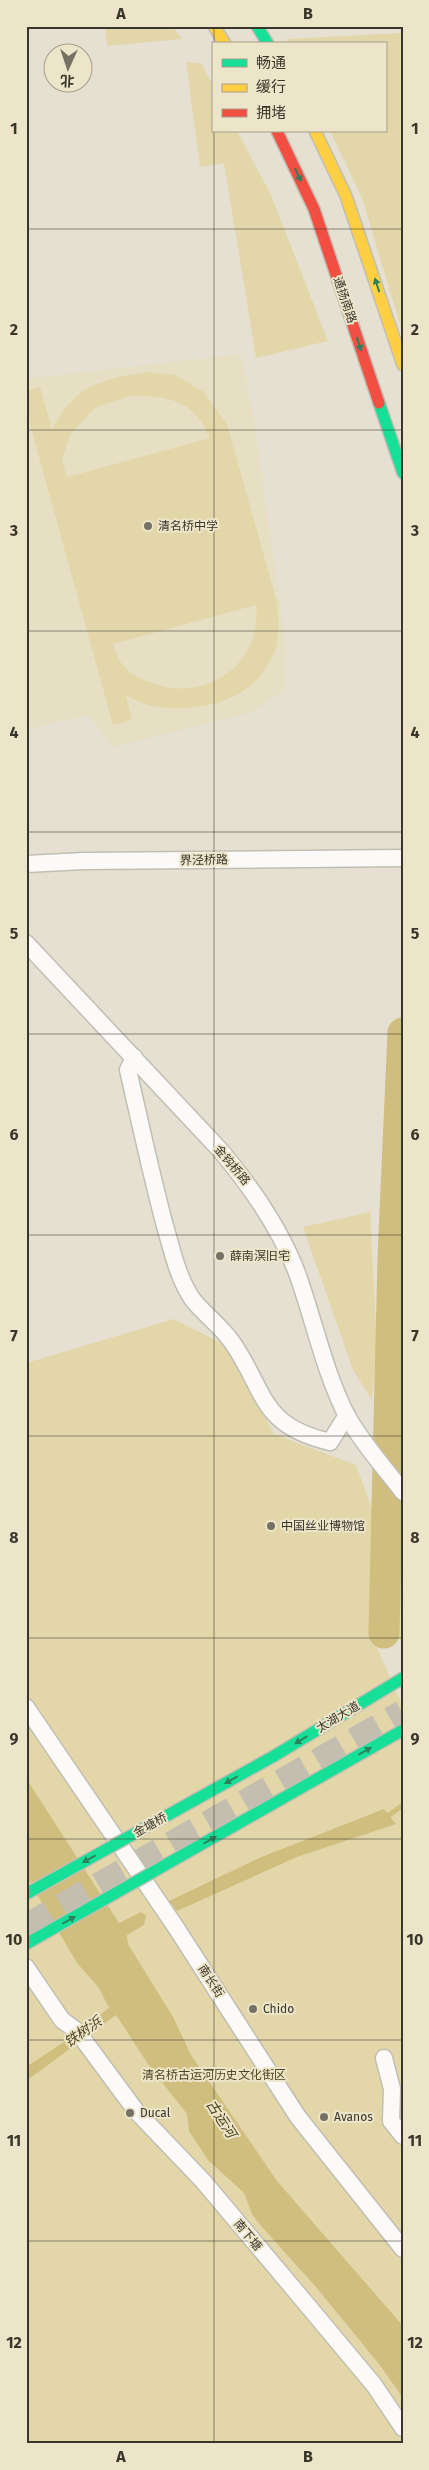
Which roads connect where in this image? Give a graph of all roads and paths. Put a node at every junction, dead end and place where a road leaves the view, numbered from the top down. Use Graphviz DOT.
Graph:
graph roads {
  1 [pos="214,26"];
  2 [pos="257,26"];
  3 [pos="224,42"];
  4 [pos="267,42"];
  5 [pos="277,132"];
  6 [pos="315,132"];
  7 [pos="403,365"];
  8 [pos="403,473"];
  9 [pos="403,858"];
  10 [pos="26,864"];
  11 [pos="26,943"];
  12 [pos="134,1057"];
  13 [pos="347,1415"];
  14 [pos="401,1490"];
  15 [pos="403,1678"];
  16 [pos="26,1708"];
  17 [pos="403,1730"];
  18 [pos="274,1756"];
  19 [pos="26,1894"];
  20 [pos="26,1944"];
  21 [pos="26,1967"];
  22 [pos="384,2058"];
  23 [pos="403,2136"];
  24 [pos="403,2249"];
  25 [pos="403,2428"];
  1 -- 3 [label="main road"];
  2 -- 4 [label="main road"];
  5 -- 8 [label="main road, 通扬南路, one-way"];
  7 -- 6 [label="main road, one-way"];
  9 -- 10 [label="street, 界泾桥路"];
  11 -- 12 [label="street, 金钩桥路"];
  12 -- 13 [label="street, 金钩桥路"];
  12 -- 13 [label="street"];
  13 -- 14 [label="street, 金钩桥路"];
  15 -- 18 [label="main road, 太湖大道, one-way"];
  16 -- 24 [label="street, 南长街"];
  20 -- 17 [label="main road, one-way, bridge"];
  18 -- 19 [label="main road, 金塘桥, one-way, bridge"];
  21 -- 25 [label="street, 南下塘"];
  22 -- 23 [label="street"];
}
